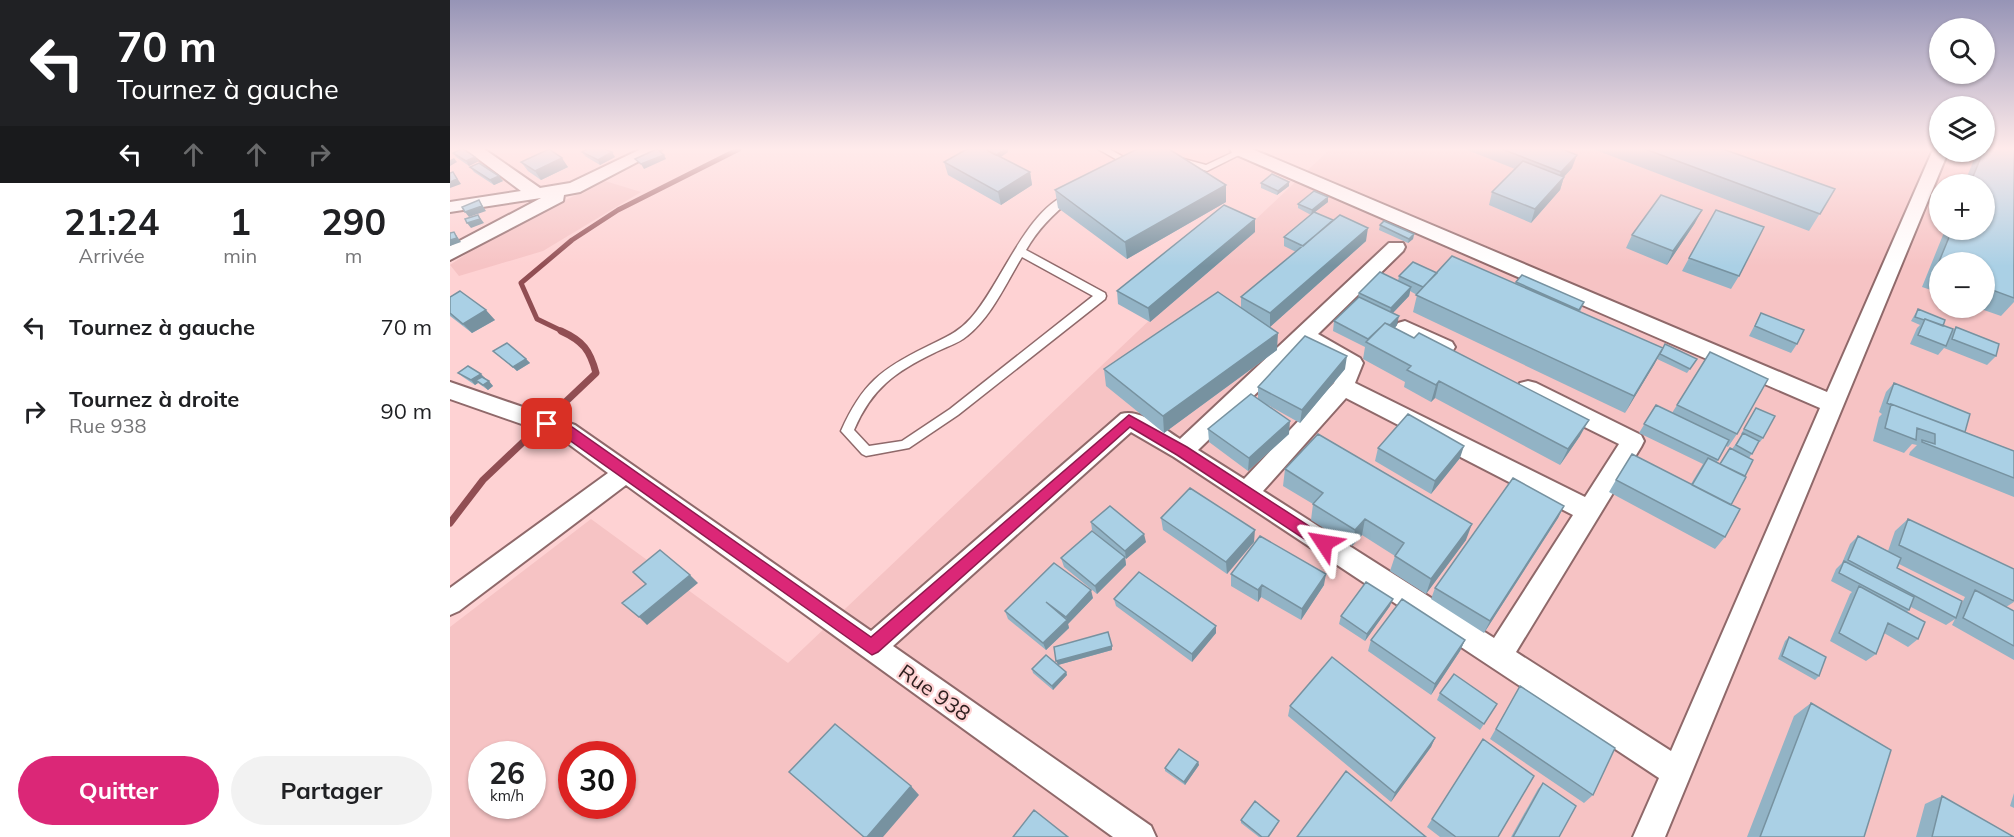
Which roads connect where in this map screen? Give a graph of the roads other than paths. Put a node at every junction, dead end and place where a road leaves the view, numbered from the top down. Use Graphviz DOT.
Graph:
graph roads {
  1 [pos="529,188"];
  2 [pos="574,188"];
  3 [pos="1329,188"];
  4 [pos="1925,188"];
  5 [pos="1078,192"];
  6 [pos="537,194"];
  7 [pos="450,207"];
  8 [pos="1396,247"];
  9 [pos="1022,252"];
  10 [pos="450,254"];
  11 [pos="1405,328"];
  12 [pos="1303,335"];
  13 [pos="1467,359"];
  14 [pos="1509,379"];
  15 [pos="1343,387"];
  16 [pos="450,390"];
  17 [pos="1833,404"];
  18 [pos="1182,451"];
  19 [pos="625,473"];
  20 [pos="1246,493"];
  21 [pos="1589,511"];
  22 [pos="450,603"];
  23 [pos="872,647"];
  24 [pos="1498,656"];
  25 [pos="1677,772"];
  26 [pos="1140,837"];
  27 [pos="1649,837"];
  1 -- 6 [label="street"];
  2 -- 6 [label="street"];
  2 -- 10 [label="street"];
  3 -- 17 [label="street"];
  4 -- 17 [label="street"];
  5 -- 9 [label="lane"];
  6 -- 7 [label="street"];
  8 -- 12 [label="street"];
  9 -- 9 [label="lane"];
  11 -- 13 [label="street"];
  12 -- 15 [label="street"];
  12 -- 18 [label="street"];
  14 -- 21 [label="street"];
  15 -- 20 [label="street"];
  15 -- 21 [label="street"];
  16 -- 19 [label="street, Rue 938"];
  17 -- 25 [label="street"];
  18 -- 20 [label="street"];
  18 -- 23 [label="street"];
  19 -- 22 [label="street"];
  19 -- 23 [label="street, Rue 938"];
  20 -- 24 [label="street"];
  21 -- 24 [label="street"];
  23 -- 26 [label="street, Rue 938"];
  24 -- 25 [label="street"];
  25 -- 27 [label="street"];
}
